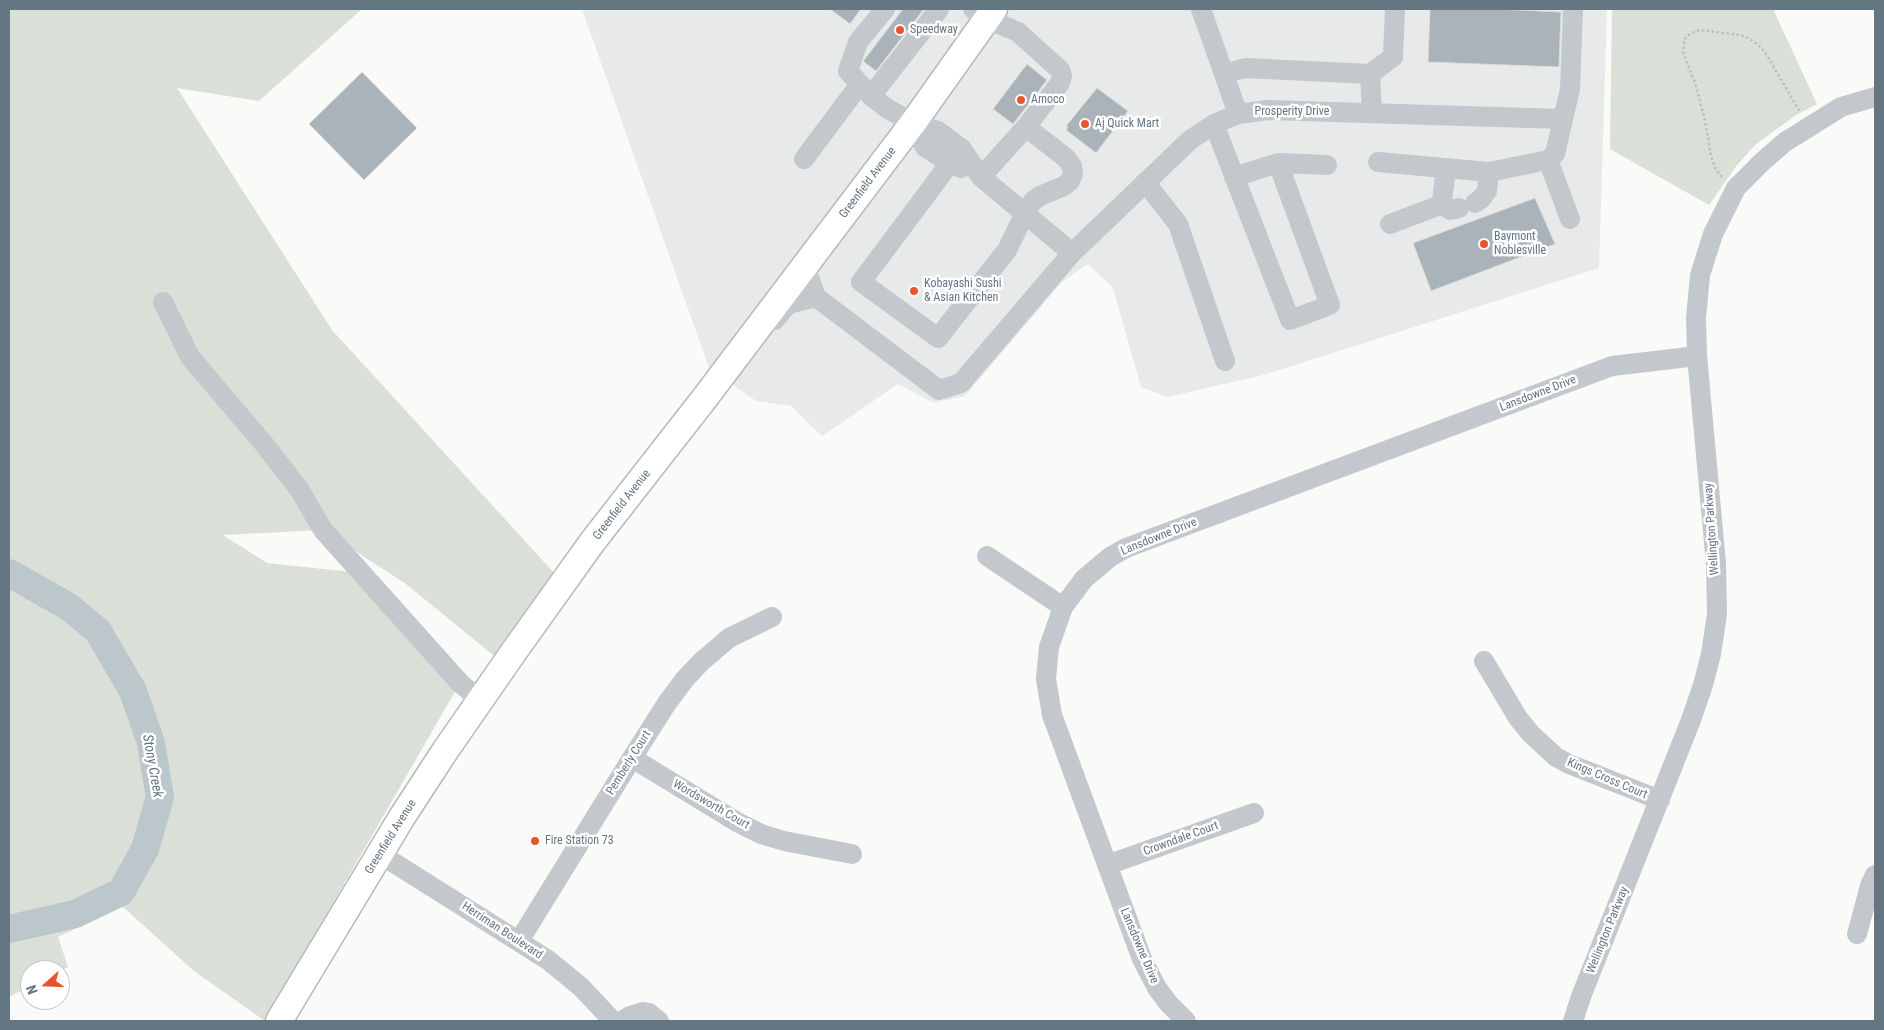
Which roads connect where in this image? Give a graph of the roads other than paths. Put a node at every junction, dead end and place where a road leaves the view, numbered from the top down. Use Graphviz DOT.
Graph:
graph roads {
  1 [pos="885,9"];
  2 [pos="939,9"];
  3 [pos="1201,9"];
  4 [pos="1395,9"];
  5 [pos="1573,9"];
  6 [pos="985,12"];
  7 [pos="1224,74"];
  8 [pos="1370,74"];
  9 [pos="866,90"];
  10 [pos="1875,97"];
  11 [pos="1372,113"];
  12 [pos="1238,114"];
  13 [pos="1562,120"];
  14 [pos="912,123"];
  15 [pos="1214,124"];
  16 [pos="1026,127"];
  17 [pos="804,159"];
  18 [pos="1548,160"];
  19 [pos="1378,162"];
  20 [pos="950,163"];
  21 [pos="1278,163"];
  22 [pos="1327,165"];
  23 [pos="1446,168"];
  24 [pos="1489,172"];
  25 [pos="981,177"];
  26 [pos="1234,177"];
  27 [pos="1145,182"];
  28 [pos="1459,205"];
  29 [pos="1025,213"];
  30 [pos="1570,219"];
  31 [pos="1390,224"];
  32 [pos="1072,253"];
  33 [pos="805,266"];
  34 [pos="816,297"];
  35 [pos="163,302"];
  36 [pos="1698,356"];
  37 [pos="1225,361"];
  38 [pos="677,433"];
  39 [pos="987,556"];
  40 [pos="1064,607"];
  41 [pos="772,617"];
  42 [pos="1484,661"];
  43 [pos="480,700"];
  44 [pos="632,758"];
  45 [pos="1660,800"];
  46 [pos="1254,812"];
  47 [pos="380,854"];
  48 [pos="852,854"];
  49 [pos="1107,865"];
  50 [pos="1875,875"];
  51 [pos="1857,934"];
  52 [pos="519,941"];
  53 [pos="279,1021"];
  54 [pos="613,1021"];
  55 [pos="622,1021"];
  56 [pos="659,1021"];
  57 [pos="1186,1021"];
  58 [pos="1573,1021"];
  1 -- 9 [label="street"];
  2 -- 9 [label="street"];
  3 -- 7 [label="street"];
  4 -- 8 [label="street"];
  5 -- 13 [label="street"];
  6 -- 14 [label="main road, Greenfield Avenue"];
  6 -- 16 [label="street"];
  7 -- 8 [label="street"];
  7 -- 12 [label="street"];
  8 -- 11 [label="street"];
  9 -- 14 [label="street"];
  9 -- 17 [label="street"];
  10 -- 36 [label="street, Wellington Parkway"];
  11 -- 12 [label="street, Prosperity Drive"];
  11 -- 13 [label="street, Prosperity Drive"];
  12 -- 15 [label="street, Prosperity Drive"];
  13 -- 18 [label="street"];
  14 -- 20 [label="street"];
  14 -- 25 [label="street"];
  14 -- 33 [label="main road, Greenfield Avenue"];
  15 -- 26 [label="street"];
  15 -- 27 [label="street, Prosperity Drive"];
  16 -- 25 [label="street"];
  16 -- 29 [label="street"];
  18 -- 24 [label="street"];
  18 -- 30 [label="street"];
  19 -- 23 [label="street"];
  20 -- 25 [label="street"];
  20 -- 29 [label="street"];
  21 -- 22 [label="street"];
  21 -- 26 [label="street"];
  21 -- 26 [label="street"];
  23 -- 24 [label="street"];
  23 -- 28 [label="street"];
  24 -- 28 [label="street"];
  25 -- 29 [label="street"];
  27 -- 32 [label="street, Prosperity Drive"];
  27 -- 37 [label="street"];
  28 -- 31 [label="street"];
  29 -- 32 [label="street"];
  32 -- 34 [label="street, Prosperity Drive"];
  33 -- 34 [label="street"];
  33 -- 38 [label="main road, Greenfield Avenue"];
  34 -- 38 [label="street"];
  35 -- 43 [label="street"];
  36 -- 40 [label="street, Lansdowne Drive"];
  36 -- 45 [label="street, Wellington Parkway"];
  38 -- 43 [label="main road, Greenfield Avenue"];
  39 -- 40 [label="street"];
  40 -- 49 [label="street, Lansdowne Drive"];
  41 -- 44 [label="street, Pemberly Court"];
  42 -- 45 [label="street, Kings Cross Court"];
  43 -- 47 [label="main road, Greenfield Avenue"];
  44 -- 48 [label="street, Wordsworth Court"];
  44 -- 52 [label="street, Pemberly Court"];
  45 -- 58 [label="street, Wellington Parkway"];
  46 -- 49 [label="street, Crowndale Court"];
  47 -- 52 [label="street, Herriman Boulevard"];
  47 -- 53 [label="main road, Greenfield Avenue"];
  49 -- 57 [label="street, Lansdowne Drive"];
  50 -- 51 [label="street"];
  52 -- 54 [label="street, Herriman Boulevard"];
  55 -- 56 [label="street"];
}
